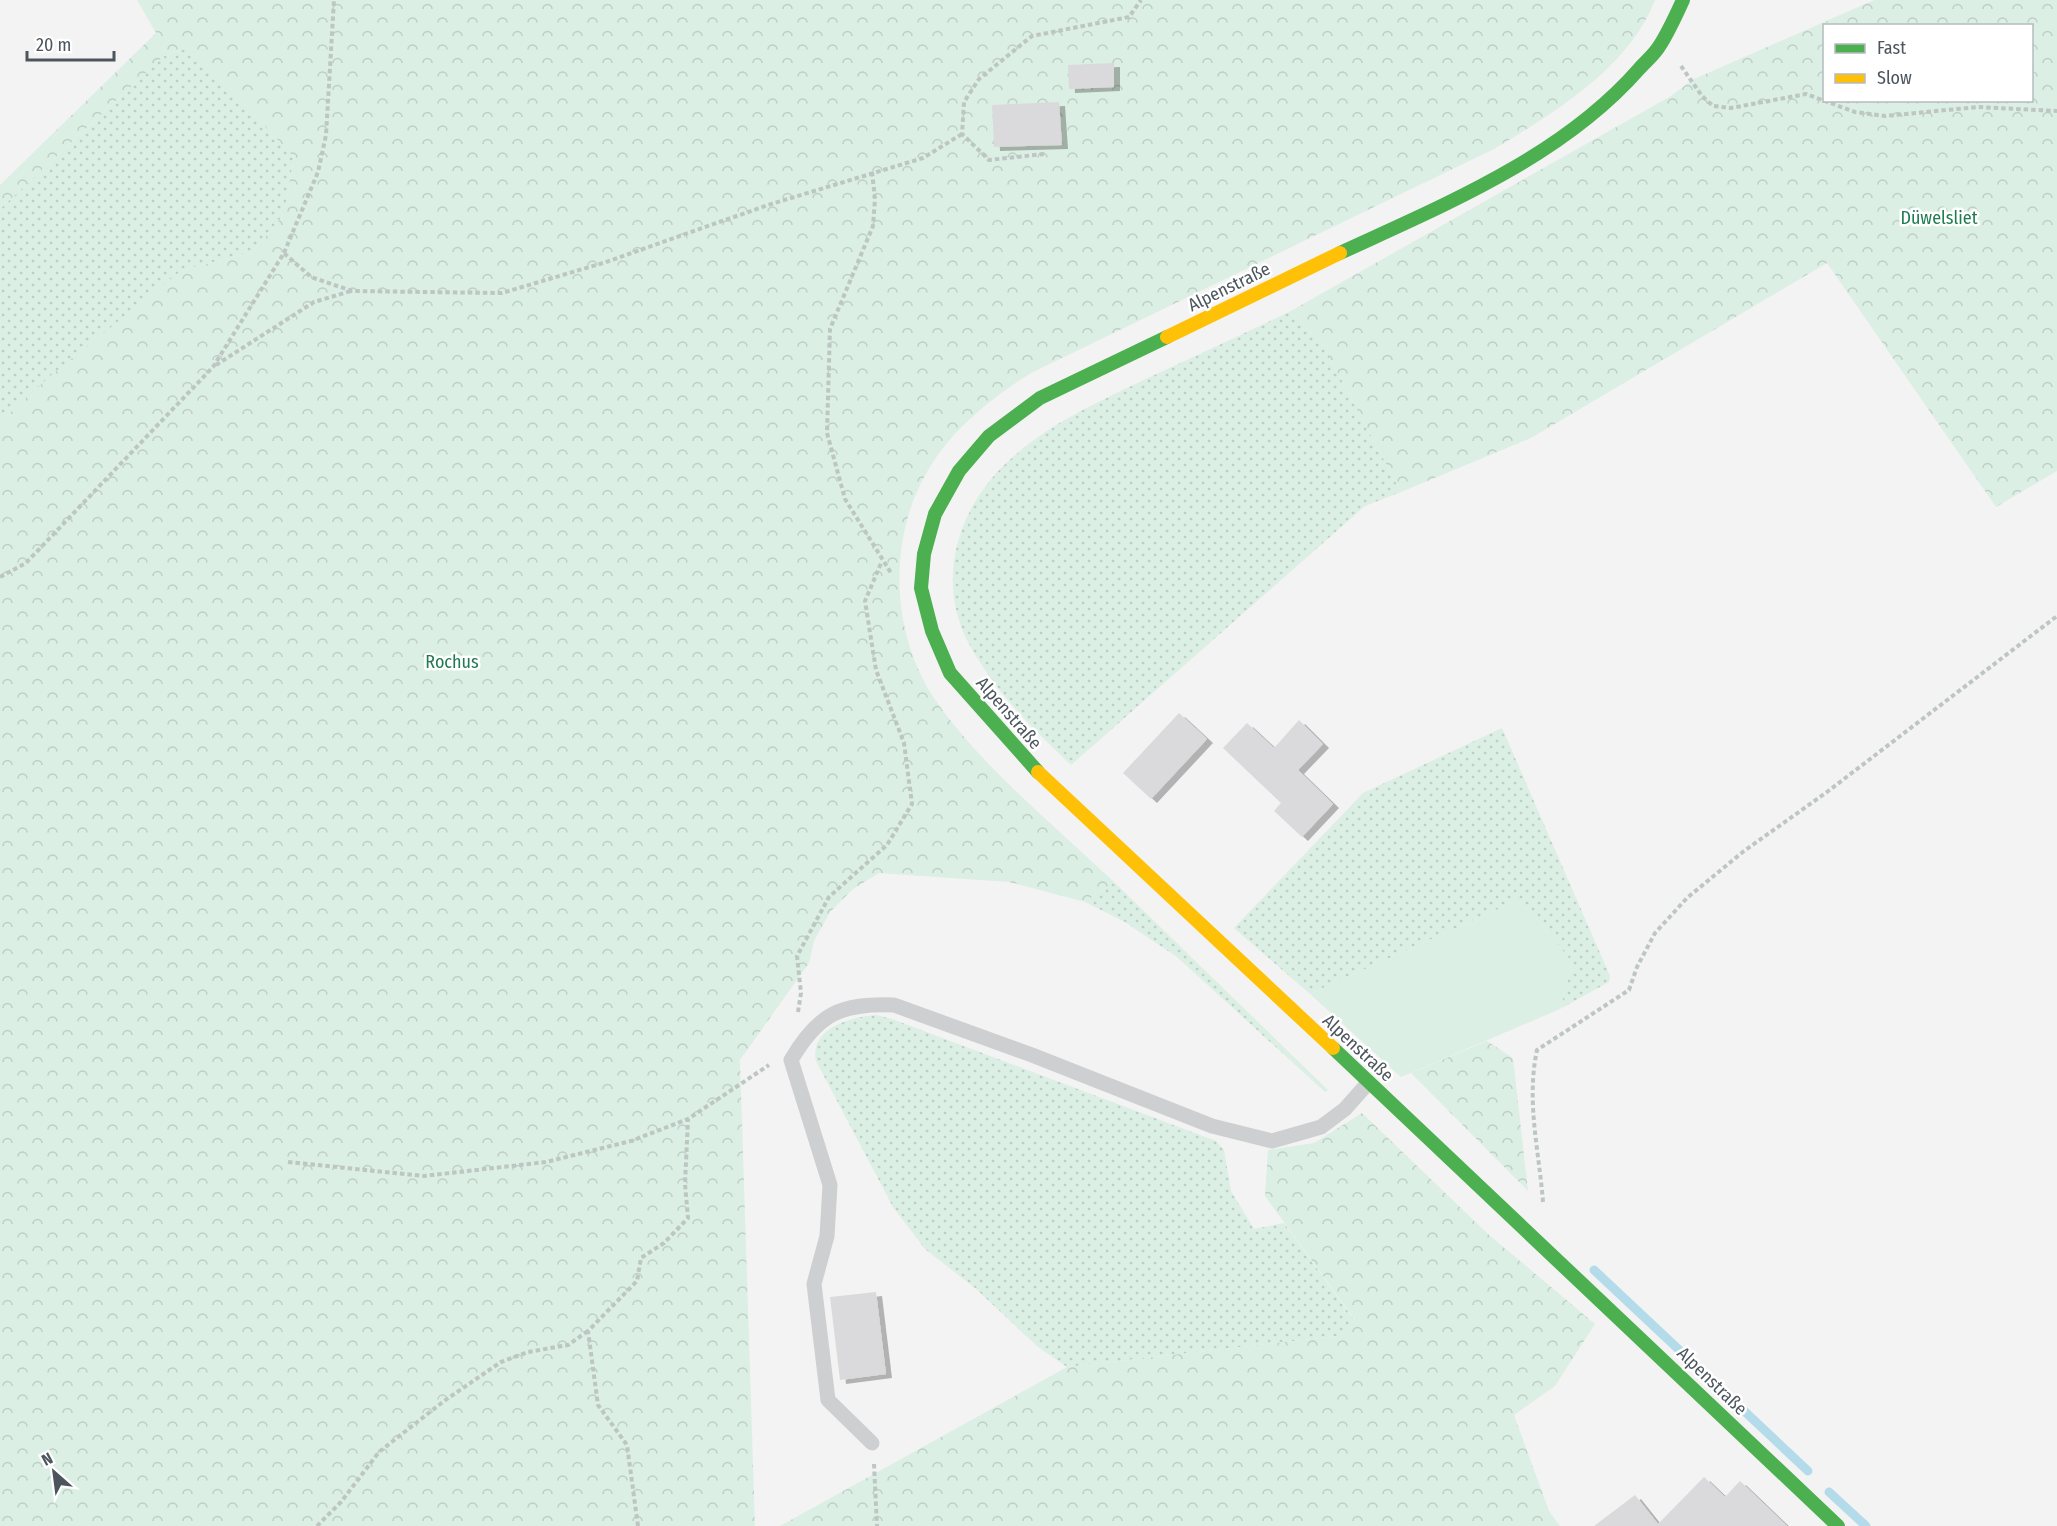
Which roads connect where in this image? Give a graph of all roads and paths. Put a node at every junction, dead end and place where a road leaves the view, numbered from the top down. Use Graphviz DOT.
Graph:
graph roads {
  1 [pos="334,0"];
  2 [pos="1141,0"];
  3 [pos="1683,0"];
  4 [pos="1692,81"];
  5 [pos="1823,100"];
  6 [pos="1827,102"];
  7 [pos="2057,111"];
  8 [pos="962,134"];
  9 [pos="1044,154"];
  10 [pos="872,172"];
  11 [pos="284,253"];
  12 [pos="352,291"];
  13 [pos="213,367"];
  14 [pos="0,577"];
  15 [pos="2057,616"];
  16 [pos="797,1019"];
  17 [pos="776,1060"];
  18 [pos="1368,1083"];
  19 [pos="688,1119"];
  20 [pos="288,1162"];
  21 [pos="1523,1225"];
  22 [pos="588,1331"];
  23 [pos="872,1443"];
  24 [pos="317,1526"];
  25 [pos="638,1526"];
  26 [pos="877,1526"];
  27 [pos="1838,1526"];
  1 -- 11 [label="path"];
  2 -- 8 [label="path"];
  3 -- 18 [label="street, Alpenstraße"];
  4 -- 5 [label="path"];
  6 -- 7 [label="path"];
  8 -- 9 [label="path"];
  8 -- 10 [label="path"];
  10 -- 12 [label="path"];
  10 -- 16 [label="path"];
  11 -- 12 [label="path"];
  11 -- 13 [label="path"];
  12 -- 13 [label="path"];
  13 -- 14 [label="path"];
  15 -- 21 [label="path"];
  17 -- 19 [label="path"];
  18 -- 21 [label="street, Alpenstraße"];
  18 -- 23 [label="lane"];
  19 -- 20 [label="path"];
  19 -- 22 [label="path"];
  21 -- 27 [label="street, Alpenstraße"];
  22 -- 24 [label="path"];
  22 -- 25 [label="path"];
  23 -- 26 [label="path"];
}
